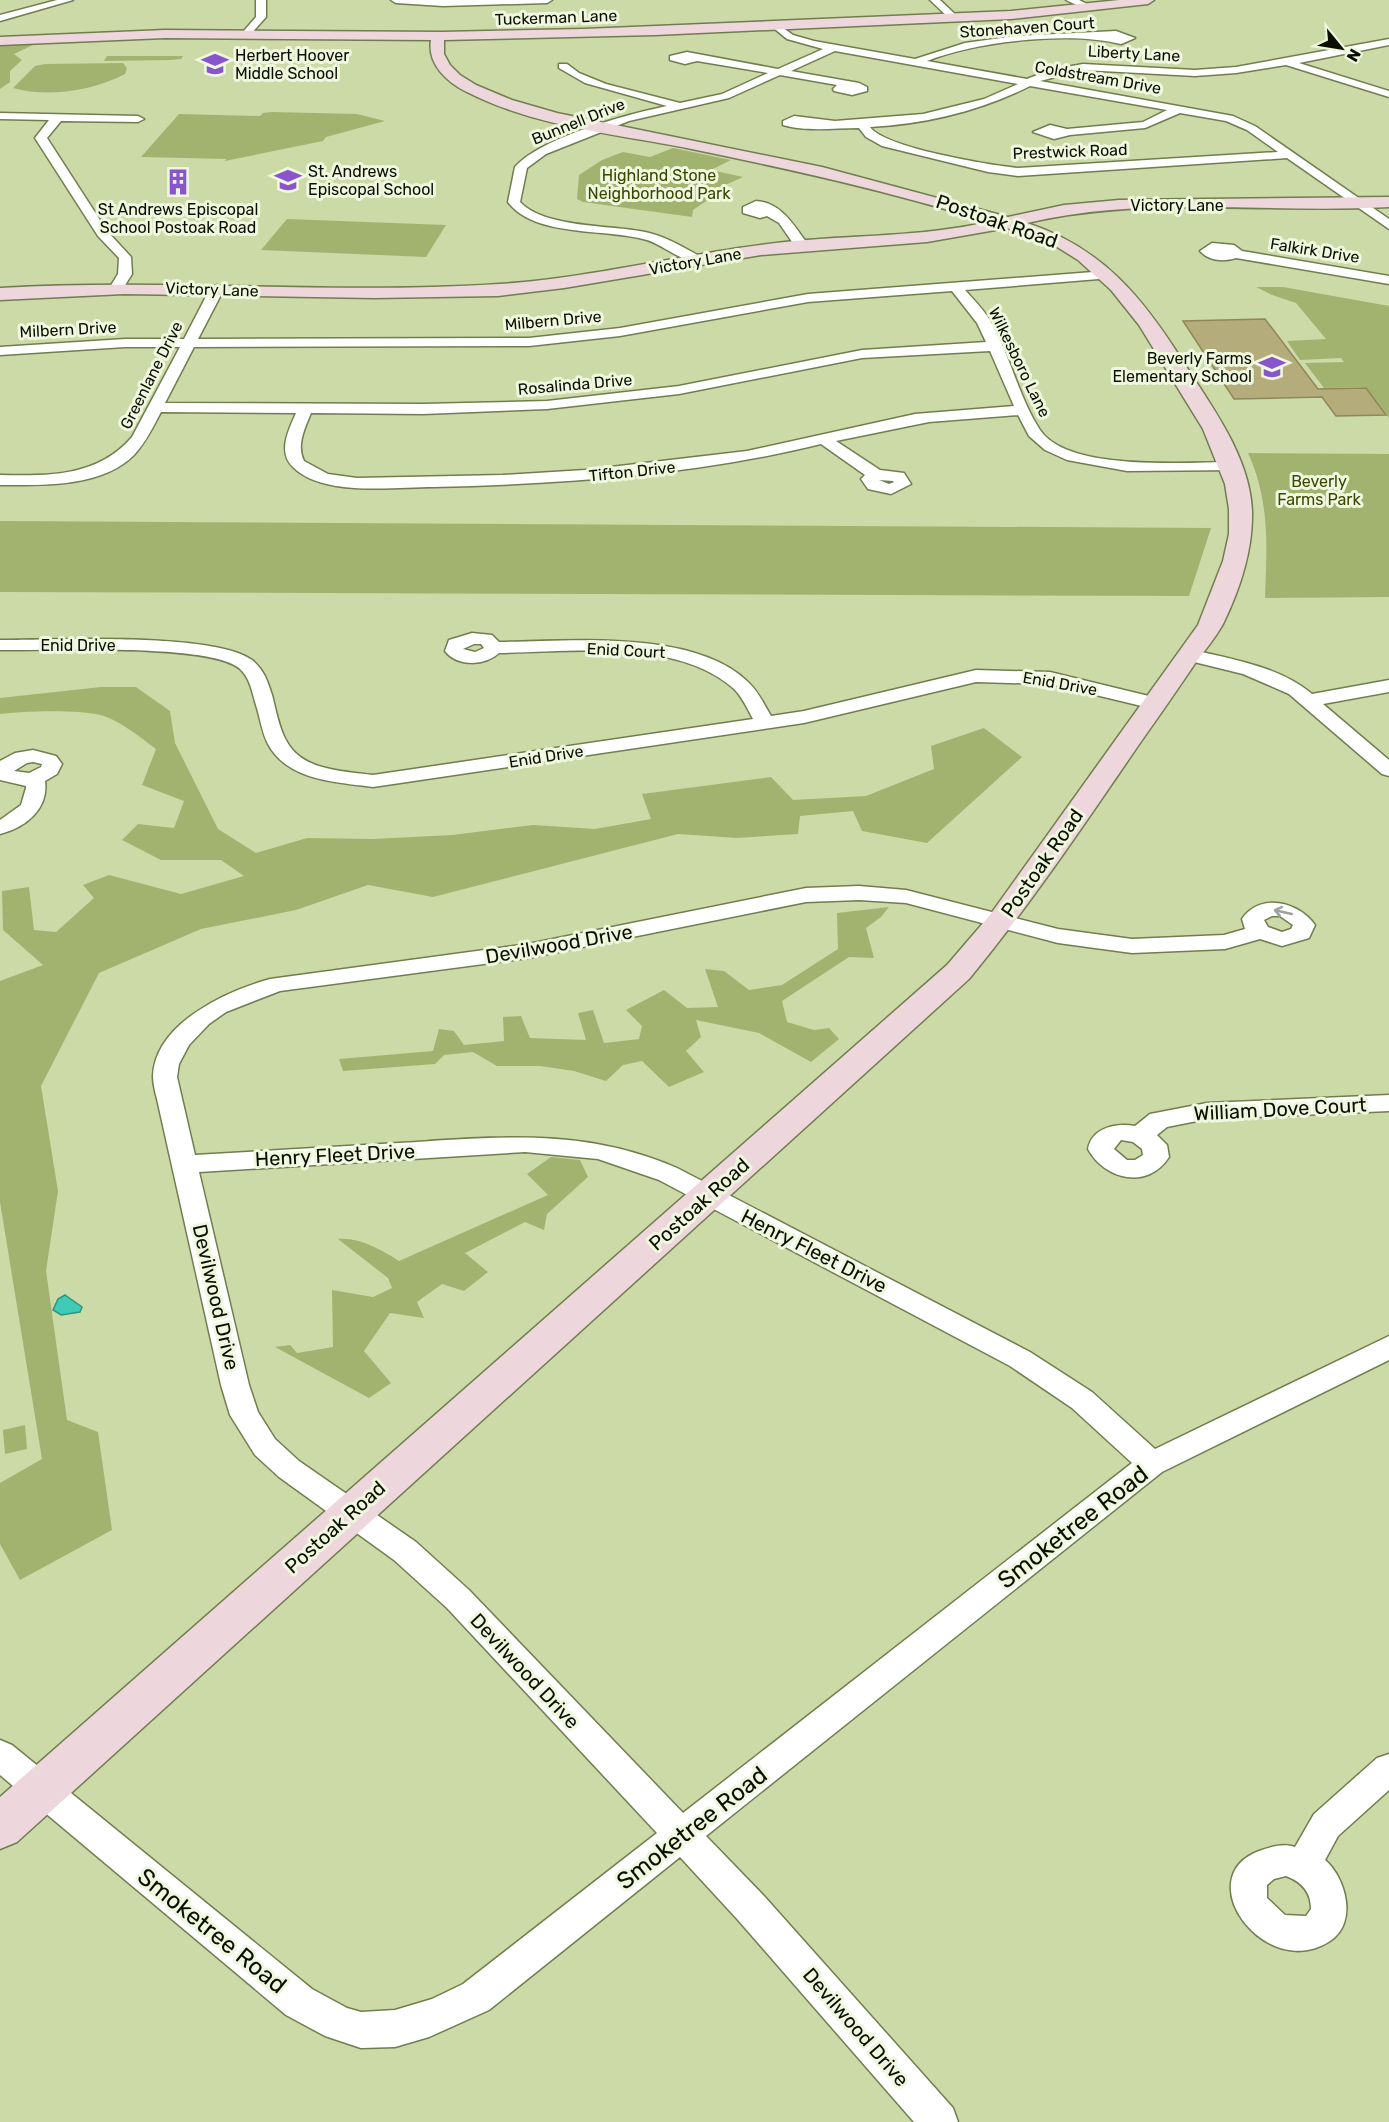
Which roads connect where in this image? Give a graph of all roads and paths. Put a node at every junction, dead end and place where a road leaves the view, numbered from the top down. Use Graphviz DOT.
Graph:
graph roads {
  1 [pos="69,0"];
  2 [pos="261,0"];
  3 [pos="396,0"];
  4 [pos="547,0"];
  5 [pos="935,0"];
  6 [pos="1071,0"];
  7 [pos="1148,0"];
  8 [pos="1090,8"];
  9 [pos="953,17"];
  10 [pos="0,18"];
  11 [pos="775,25"];
  12 [pos="246,34"];
  13 [pos="438,36"];
  14 [pos="1106,37"];
  15 [pos="0,41"];
  16 [pos="1389,42"];
  17 [pos="834,48"];
  18 [pos="697,58"];
  19 [pos="1283,61"];
  20 [pos="917,62"];
  21 [pos="555,63"];
  22 [pos="777,71"];
  23 [pos="1030,82"];
  24 [pos="844,85"];
  25 [pos="1389,94"];
  26 [pos="678,106"];
  27 [pos="1180,108"];
  28 [pos="0,117"];
  29 [pos="58,117"];
  30 [pos="138,119"];
  31 [pos="813,124"];
  32 [pos="864,126"];
  33 [pos="603,127"];
  34 [pos="1065,132"];
  35 [pos="1287,155"];
  36 [pos="1389,202"];
  37 [pos="1359,204"];
  38 [pos="771,213"];
  39 [pos="1008,222"];
  40 [pos="1389,225"];
  41 [pos="802,246"];
  42 [pos="1236,254"];
  43 [pos="696,260"];
  44 [pos="1106,275"];
  45 [pos="1389,280"];
  46 [pos="956,286"];
  47 [pos="117,287"];
  48 [pos="217,289"];
  49 [pos="0,294"];
  50 [pos="188,343"];
  51 [pos="995,346"];
  52 [pos="0,351"];
  53 [pos="154,407"];
  54 [pos="305,409"];
  55 [pos="1024,411"];
  56 [pos="825,440"];
  57 [pos="1233,467"];
  58 [pos="876,475"];
  59 [pos="0,480"];
  60 [pos="0,645"];
  61 [pos="494,648"];
  62 [pos="1189,655"];
  63 [pos="1389,686"];
  64 [pos="1311,700"];
  65 [pos="1154,703"];
  66 [pos="765,723"];
  67 [pos="1389,770"];
  68 [pos="35,779"];
  69 [pos="0,828"];
  70 [pos="1001,921"];
  71 [pos="1260,932"];
  72 [pos="1389,1103"];
  73 [pos="1140,1135"];
  74 [pos="185,1164"];
  75 [pos="708,1196"];
  76 [pos="1389,1346"];
  77 [pos="1152,1464"];
  78 [pos="351,1513"];
  79 [pos="0,1755"];
  80 [pos="1389,1769"];
  81 [pos="41,1789"];
  82 [pos="0,1827"];
  83 [pos="681,1837"];
  84 [pos="1304,1865"];
  85 [pos="939,2122"];
  1 -- 10 [label="street"];
  2 -- 12 [label="street"];
  3 -- 4 [label="street"];
  5 -- 9 [label="street"];
  6 -- 8 [label="street"];
  7 -- 8 [label="street, Tuckerman Lane"];
  8 -- 9 [label="street, Tuckerman Lane"];
  9 -- 11 [label="street, Tuckerman Lane"];
  11 -- 13 [label="street, Tuckerman Lane"];
  11 -- 17 [label="street, Coldstream Drive"];
  12 -- 13 [label="street, Tuckerman Lane"];
  12 -- 15 [label="street, Tuckerman Lane"];
  13 -- 33 [label="street, Postoak Road"];
  14 -- 20 [label="street, Stonehaven Court"];
  16 -- 19 [label="street, Liberty Lane"];
  17 -- 20 [label="street, Coldstream Drive"];
  17 -- 22 [label="street, Bunnell Drive"];
  18 -- 22 [label="street"];
  19 -- 23 [label="street, Liberty Lane"];
  19 -- 25 [label="street"];
  20 -- 23 [label="street, Coldstream Drive"];
  21 -- 26 [label="street"];
  22 -- 24 [label="street"];
  22 -- 26 [label="street, Bunnell Drive"];
  23 -- 27 [label="street, Coldstream Drive"];
  23 -- 32 [label="street, Liberty Lane"];
  26 -- 33 [label="street, Bunnell Drive"];
  27 -- 34 [label="street"];
  27 -- 35 [label="street, Coldstream Drive"];
  28 -- 29 [label="street"];
  29 -- 30 [label="street"];
  29 -- 47 [label="street"];
  31 -- 32 [label="street, Liberty Lane"];
  32 -- 35 [label="street, Prestwick Road"];
  33 -- 39 [label="street, Postoak Road"];
  33 -- 43 [label="street, Bunnell Drive"];
  35 -- 37 [label="street, Coldstream Drive"];
  36 -- 37 [label="street, Victory Lane"];
  37 -- 39 [label="street, Victory Lane"];
  37 -- 40 [label="street, Coldstream Drive"];
  38 -- 41 [label="street"];
  39 -- 41 [label="street, Victory Lane"];
  39 -- 44 [label="street, Postoak Road"];
  41 -- 43 [label="street, Victory Lane"];
  42 -- 45 [label="street, Falkirk Drive"];
  43 -- 48 [label="street, Victory Lane"];
  44 -- 46 [label="street, Milbern Drive"];
  44 -- 57 [label="street, Postoak Road"];
  46 -- 50 [label="street, Milbern Drive"];
  46 -- 51 [label="street, Wilkesboro Lane"];
  47 -- 48 [label="street, Victory Lane"];
  47 -- 49 [label="street, Victory Lane"];
  48 -- 50 [label="street, Greenlane Drive"];
  50 -- 52 [label="street, Milbern Drive"];
  50 -- 53 [label="street, Greenlane Drive"];
  51 -- 54 [label="street, Rosalinda Drive"];
  51 -- 55 [label="street, Wilkesboro Lane"];
  53 -- 54 [label="street, Rosalinda Drive"];
  53 -- 59 [label="street, Greenlane Drive"];
  54 -- 56 [label="street, Tifton Drive"];
  55 -- 56 [label="street, Tifton Drive"];
  55 -- 57 [label="street, Wilkesboro Lane"];
  56 -- 58 [label="street"];
  57 -- 62 [label="street, Postoak Road"];
  60 -- 66 [label="street, Enid Drive"];
  61 -- 66 [label="street, Enid Court"];
  62 -- 64 [label="street"];
  62 -- 65 [label="street, Postoak Road"];
  63 -- 64 [label="street"];
  64 -- 67 [label="street"];
  65 -- 66 [label="street, Enid Drive"];
  65 -- 70 [label="street, Postoak Road"];
  68 -- 69 [label="street"];
  70 -- 71 [label="street, Devilwood Drive"];
  70 -- 74 [label="street, Devilwood Drive"];
  70 -- 75 [label="street, Postoak Road"];
  72 -- 73 [label="street, William Dove Court"];
  74 -- 75 [label="street, Henry Fleet Drive"];
  74 -- 78 [label="street, Devilwood Drive"];
  75 -- 77 [label="street, Henry Fleet Drive"];
  75 -- 78 [label="street, Postoak Road"];
  76 -- 77 [label="street, Smoketree Road"];
  77 -- 83 [label="street, Smoketree Road"];
  78 -- 81 [label="street, Postoak Road"];
  78 -- 83 [label="street, Devilwood Drive"];
  79 -- 81 [label="street, Smoketree Road"];
  80 -- 84 [label="street"];
  81 -- 82 [label="street, Postoak Road"];
  81 -- 83 [label="street, Smoketree Road"];
  83 -- 85 [label="street, Devilwood Drive"];
}
